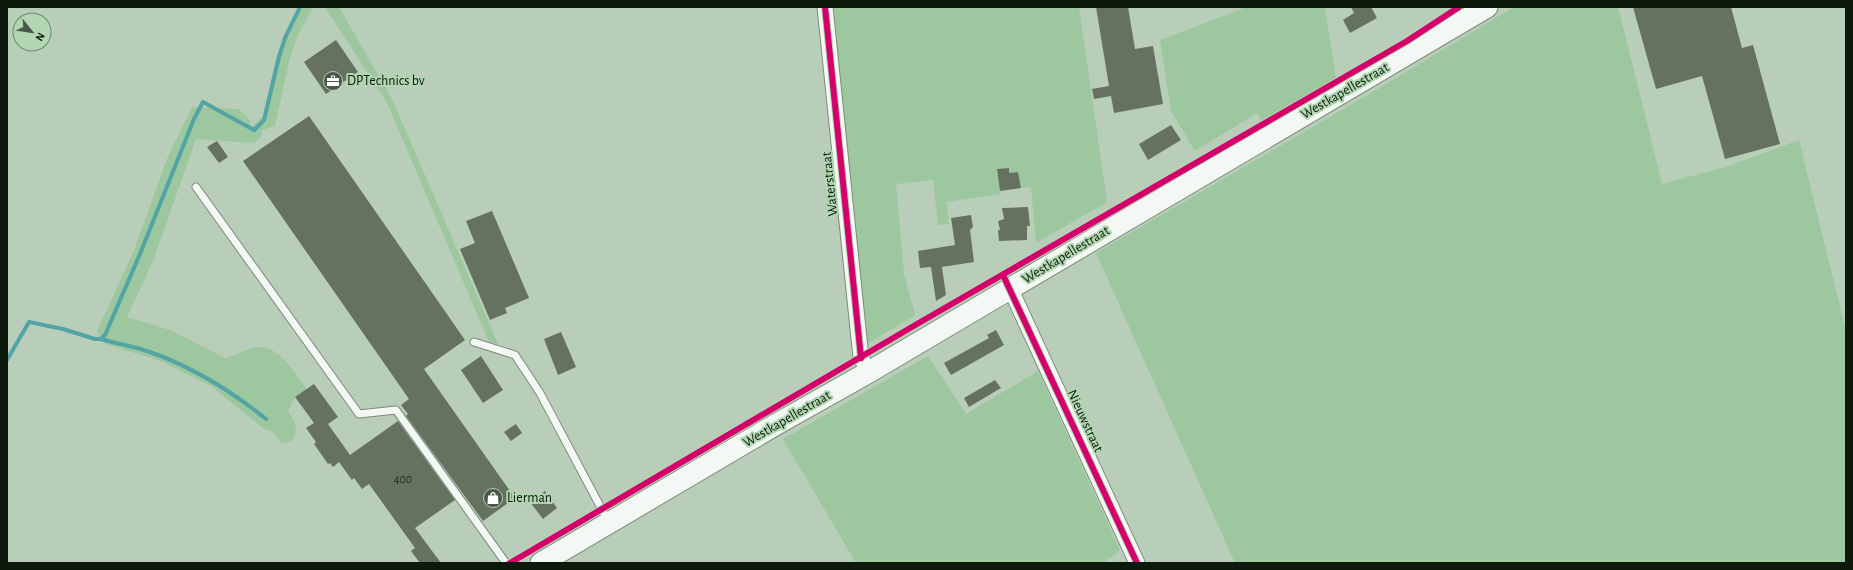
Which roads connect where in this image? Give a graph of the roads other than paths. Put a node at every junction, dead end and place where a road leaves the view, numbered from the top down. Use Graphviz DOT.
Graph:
graph roads {
  1 [pos="825,7"];
  2 [pos="1487,7"];
  3 [pos="1461,14"];
  4 [pos="196,187"];
  5 [pos="1010,288"];
  6 [pos="474,342"];
  7 [pos="868,372"];
  8 [pos="609,523"];
  9 [pos="506,563"];
  10 [pos="541,563"];
  11 [pos="1137,563"];
  1 -- 7 [label="street, Waterstraat"];
  2 -- 3 [label="street, Westkapellestraat"];
  3 -- 5 [label="street, Westkapellestraat"];
  4 -- 9 [label="lane"];
  5 -- 7 [label="street, Westkapellestraat"];
  5 -- 11 [label="street, Nieuwstraat"];
  6 -- 8 [label="lane"];
  7 -- 8 [label="street, Westkapellestraat"];
  8 -- 10 [label="street, Westkapellestraat"];
}
